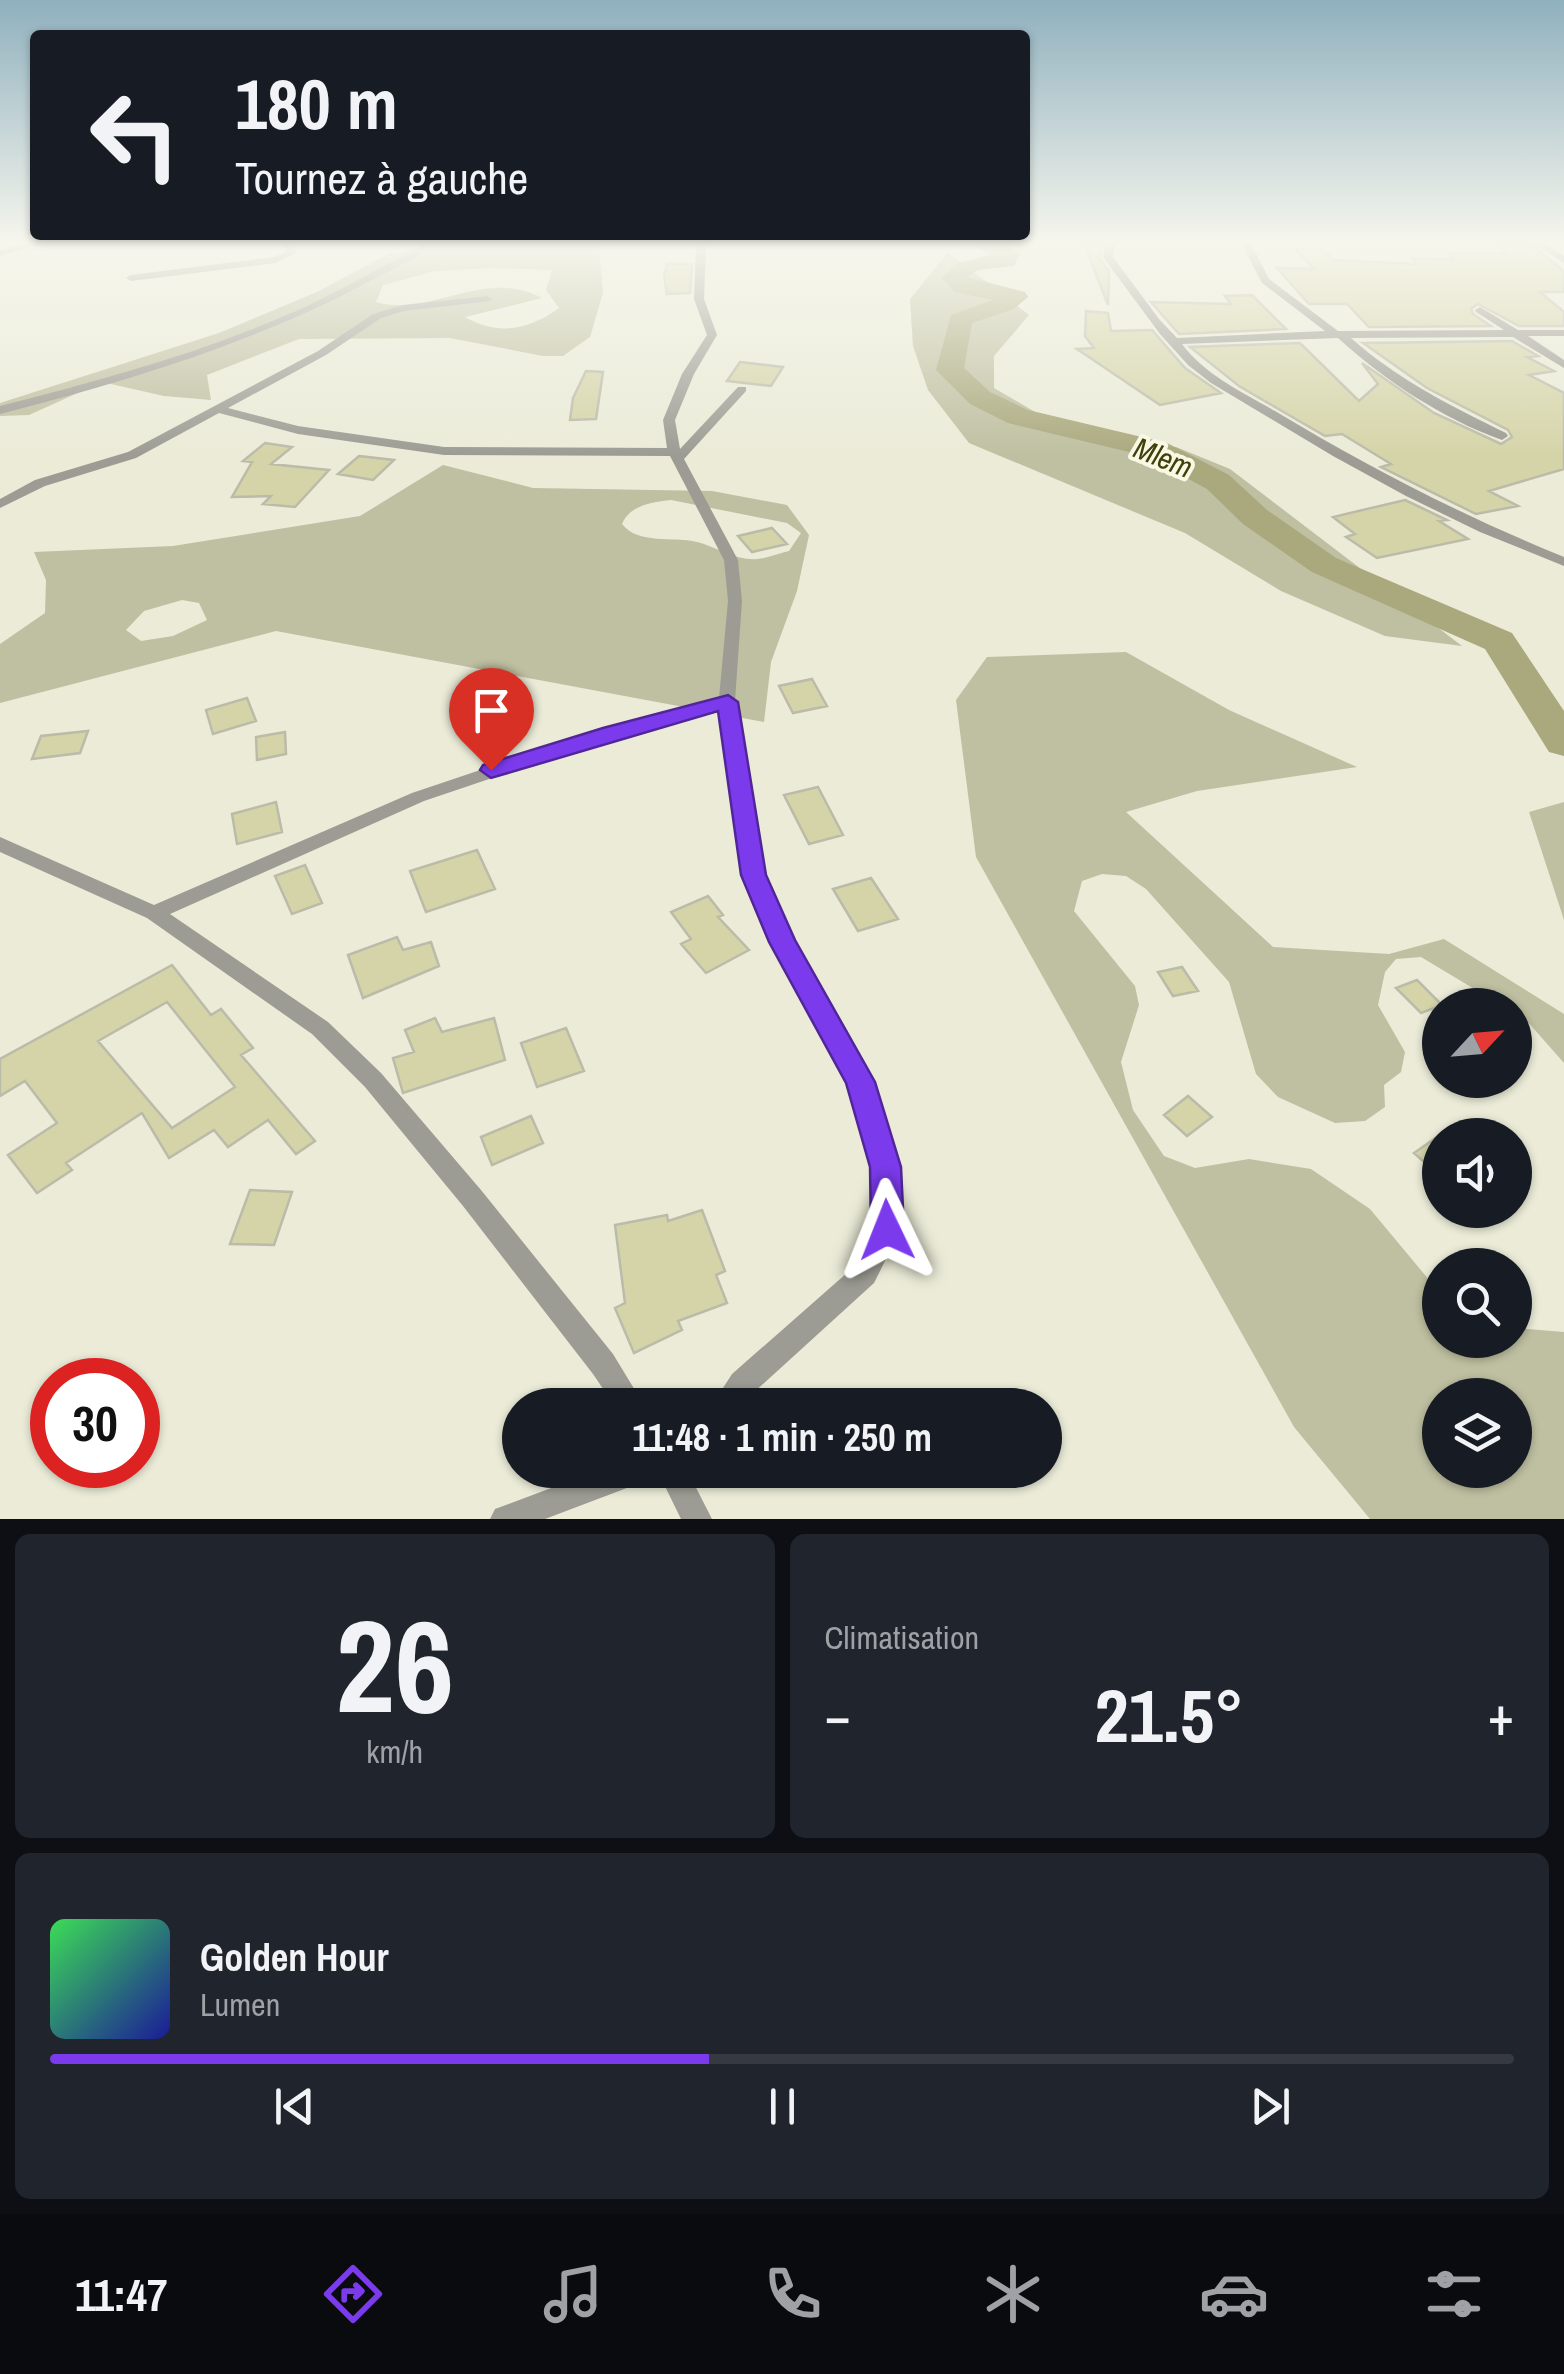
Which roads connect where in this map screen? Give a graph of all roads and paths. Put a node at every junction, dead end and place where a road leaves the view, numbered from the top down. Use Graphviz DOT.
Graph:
graph roads {
  1 [pos="296,314"];
  2 [pos="384,314"];
  3 [pos="704,314"];
  4 [pos="1148,314"];
  5 [pos="1310,314"];
  6 [pos="1486,314"];
  7 [pos="1512,332"];
  8 [pos="1564,333"];
  9 [pos="1337,334"];
  10 [pos="1174,342"];
  11 [pos="1564,365"];
  12 [pos="742,388"];
  13 [pos="0,410"];
  14 [pos="220,410"];
  15 [pos="1502,436"];
  16 [pos="676,455"];
  17 [pos="0,504"];
  18 [pos="1564,562"];
  19 [pos="728,702"];
  20 [pos="0,844"];
  21 [pos="154,913"];
  22 [pos="619,1388"];
  23 [pos="739,1388"];
  24 [pos="589,1488"];
  25 [pos="681,1488"];
  26 [pos="505,1519"];
  27 [pos="697,1519"];
  1 -- 13 [label="street"];
  2 -- 14 [label="street"];
  3 -- 16 [label="street"];
  4 -- 10 [label="street"];
  5 -- 9 [label="street"];
  6 -- 7 [label="street"];
  7 -- 8 [label="street"];
  7 -- 9 [label="street"];
  7 -- 11 [label="street"];
  9 -- 10 [label="street"];
  9 -- 15 [label="street"];
  10 -- 18 [label="street"];
  12 -- 16 [label="street"];
  14 -- 16 [label="street"];
  14 -- 17 [label="street"];
  16 -- 19 [label="street"];
  19 -- 21 [label="street"];
  19 -- 23 [label="street"];
  20 -- 21 [label="street"];
  21 -- 22 [label="street"];
  24 -- 26 [label="street"];
  25 -- 27 [label="street"];
}
